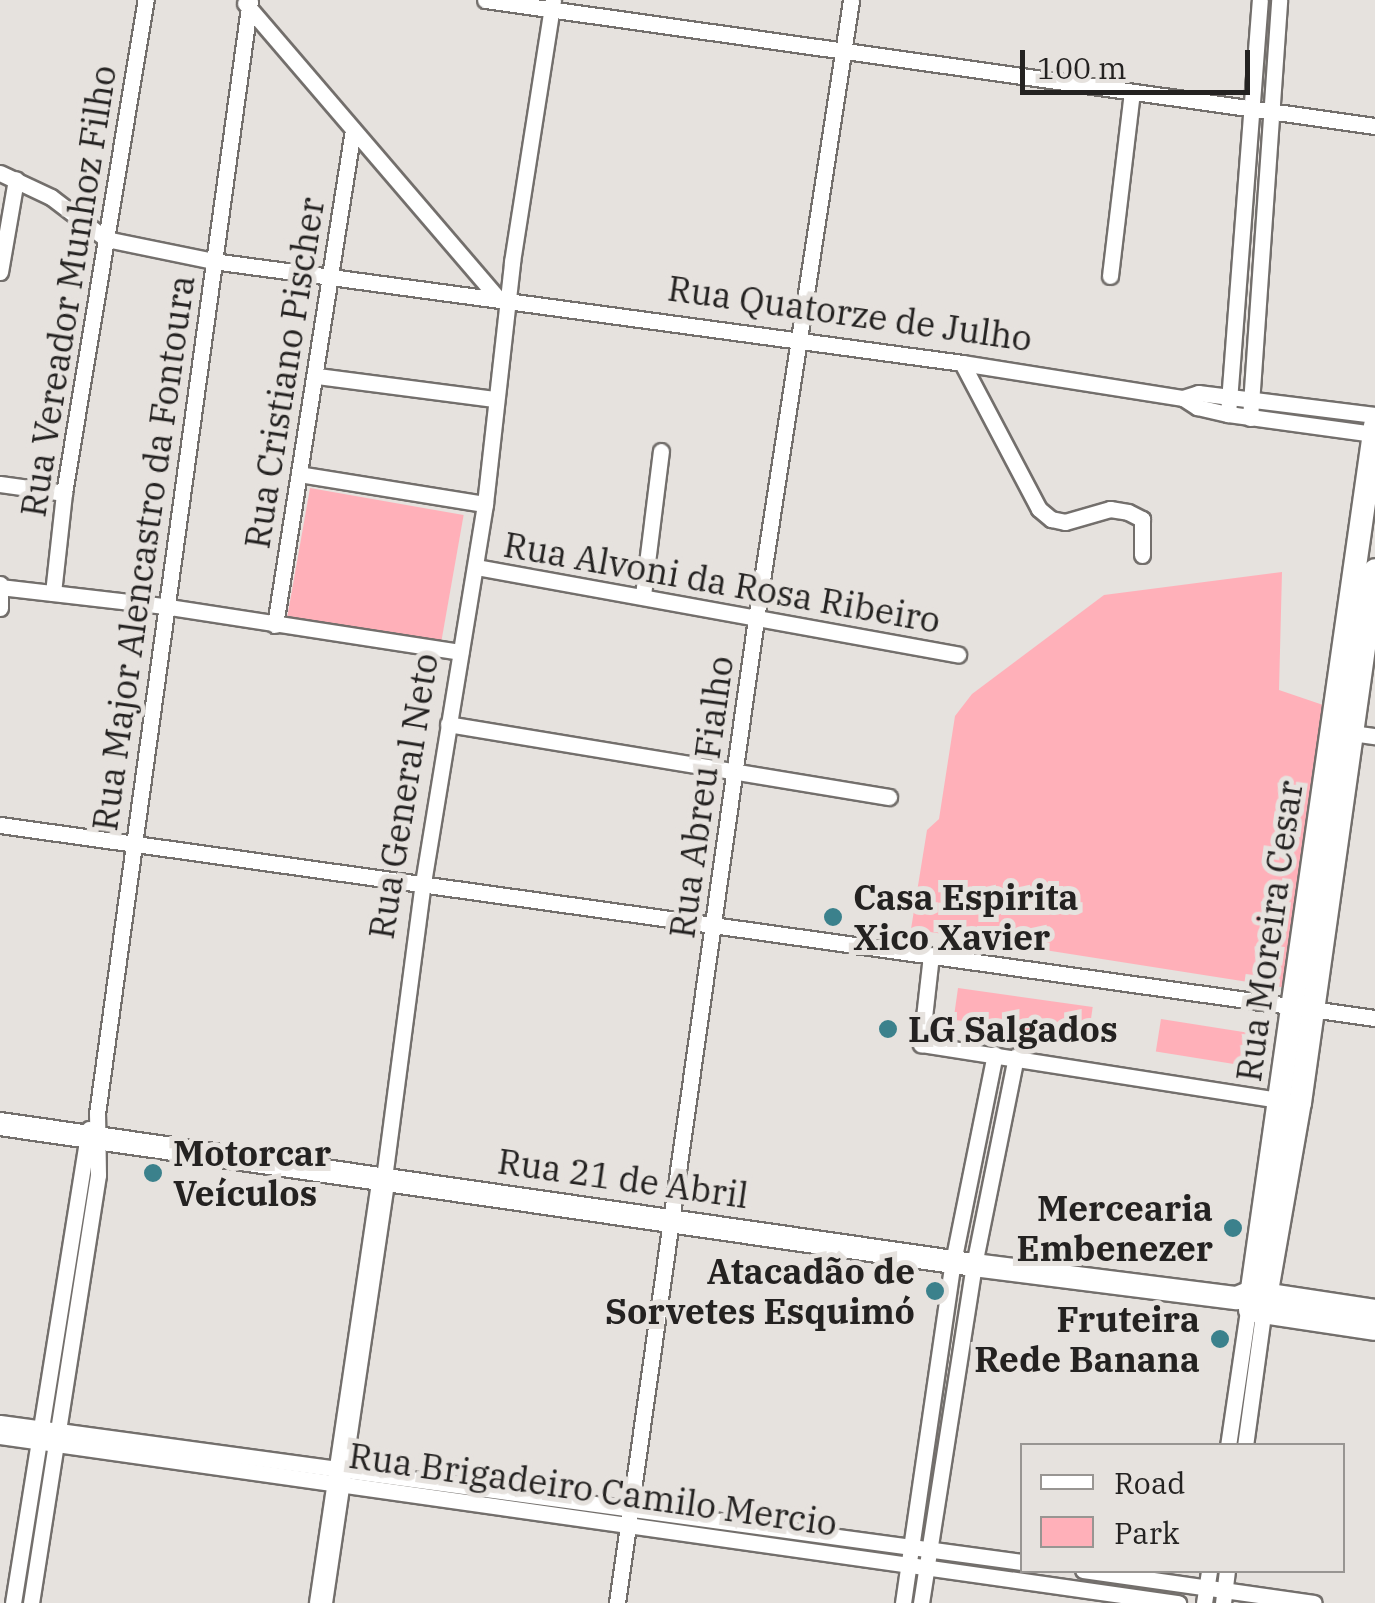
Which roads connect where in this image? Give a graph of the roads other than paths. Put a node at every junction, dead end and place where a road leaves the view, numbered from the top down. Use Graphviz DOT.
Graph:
graph roads {
  1 [pos="146,0"];
  2 [pos="485,0"];
  3 [pos="852,0"];
  4 [pos="1260,0"];
  5 [pos="1280,0"];
  6 [pos="247,3"];
  7 [pos="552,5"];
  8 [pos="842,53"];
  9 [pos="1132,92"];
  10 [pos="1252,110"];
  11 [pos="1272,113"];
  12 [pos="1375,126"];
  13 [pos="353,130"];
  14 [pos="8,176"];
  15 [pos="106,239"];
  16 [pos="1241,254"];
  17 [pos="1262,256"];
  18 [pos="213,261"];
  19 [pos="0,272"];
  20 [pos="331,276"];
  21 [pos="1110,276"];
  22 [pos="502,298"];
  23 [pos="802,342"];
  24 [pos="962,363"];
  25 [pos="317,376"];
  26 [pos="495,399"];
  27 [pos="1252,400"];
  28 [pos="1229,406"];
  29 [pos="1330,410"];
  30 [pos="1375,415"];
  31 [pos="1250,418"];
  32 [pos="1375,426"];
  33 [pos="1327,428"];
  34 [pos="1375,434"];
  35 [pos="660,450"];
  36 [pos="298,474"];
  37 [pos="0,484"];
  38 [pos="64,493"];
  39 [pos="485,504"];
  40 [pos="1142,555"];
  41 [pos="476,567"];
  42 [pos="1375,570"];
  43 [pos="1,587"];
  44 [pos="52,593"];
  45 [pos="643,595"];
  46 [pos="163,606"];
  47 [pos="0,608"];
  48 [pos="756,619"];
  49 [pos="275,625"];
  50 [pos="460,652"];
  51 [pos="958,656"];
  52 [pos="448,724"];
  53 [pos="1354,724"];
  54 [pos="734,769"];
  55 [pos="890,797"];
  56 [pos="0,824"];
  57 [pos="132,844"];
  58 [pos="423,883"];
  59 [pos="715,925"];
  60 [pos="931,956"];
  61 [pos="1302,1008"];
  62 [pos="1375,1018"];
  63 [pos="996,1054"];
  64 [pos="1016,1056"];
  65 [pos="1290,1102"];
  66 [pos="0,1124"];
  67 [pos="94,1129"];
  68 [pos="384,1178"];
  69 [pos="673,1222"];
  70 [pos="963,1264"];
  71 [pos="1253,1301"];
  72 [pos="1375,1311"];
  73 [pos="1375,1330"];
  74 [pos="942,1350"];
  75 [pos="961,1352"];
  76 [pos="0,1422"];
  77 [pos="39,1433"];
  78 [pos="0,1436"];
  79 [pos="60,1436"];
  80 [pos="1229,1443"];
  81 [pos="1245,1443"];
  82 [pos="922,1466"];
  83 [pos="942,1469"];
  84 [pos="339,1477"];
  85 [pos="484,1486"];
  86 [pos="481,1504"];
  87 [pos="628,1513"];
  88 [pos="929,1548"];
  89 [pos="908,1554"];
  90 [pos="1020,1562"];
  91 [pos="926,1566"];
  92 [pos="1097,1573"];
  93 [pos="1070,1578"];
  94 [pos="17,1579"];
  95 [pos="34,1583"];
  96 [pos="1205,1596"];
  97 [pos="1224,1597"];
  98 [pos="13,1603"];
  99 [pos="31,1603"];
  100 [pos="321,1603"];
  101 [pos="617,1603"];
  102 [pos="903,1603"];
  103 [pos="921,1603"];
  104 [pos="1178,1603"];
  105 [pos="1314,1603"];
  1 -- 15 [label="street, Rua Vereador Munhoz Filho"];
  2 -- 7 [label="street"];
  3 -- 8 [label="street, Rua Abreu Fialho"];
  4 -- 10 [label="street"];
  5 -- 11 [label="street"];
  6 -- 13 [label="street"];
  6 -- 18 [label="street, Rua Major Alencastro da Fontoura"];
  7 -- 8 [label="street"];
  7 -- 22 [label="street, Rua General Neto"];
  8 -- 9 [label="street"];
  8 -- 23 [label="street, Rua Abreu Fialho"];
  9 -- 10 [label="street"];
  9 -- 21 [label="street"];
  10 -- 11 [label="street"];
  10 -- 16 [label="street"];
  11 -- 12 [label="street"];
  11 -- 17 [label="street"];
  13 -- 20 [label="street, Rua Cristiano Pischer"];
  13 -- 22 [label="street"];
  14 -- 15 [label="street"];
  14 -- 19 [label="street"];
  15 -- 18 [label="street, Rua Quatorze de Julho"];
  15 -- 38 [label="street, Rua Vereador Munhoz Filho"];
  16 -- 17 [label="street"];
  16 -- 28 [label="street"];
  17 -- 27 [label="street"];
  18 -- 20 [label="street, Rua Quatorze de Julho"];
  18 -- 46 [label="street, Rua Major Alencastro da Fontoura"];
  20 -- 22 [label="street, Rua Quatorze de Julho"];
  20 -- 25 [label="street, Rua Cristiano Pischer"];
  22 -- 23 [label="street, Rua Quatorze de Julho"];
  22 -- 26 [label="street, Rua General Neto"];
  23 -- 24 [label="street, Rua Quatorze de Julho"];
  23 -- 48 [label="street, Rua Abreu Fialho"];
  24 -- 28 [label="street, Rua Quatorze de Julho"];
  24 -- 40 [label="street"];
  25 -- 26 [label="street"];
  25 -- 36 [label="street, Rua Cristiano Pischer"];
  26 -- 39 [label="street, Rua General Neto"];
  27 -- 28 [label="street, Rua Quatorze de Julho"];
  27 -- 29 [label="street, Rua Quatorze de Julho"];
  27 -- 31 [label="street"];
  28 -- 31 [label="street, Rua Quatorze de Julho"];
  29 -- 30 [label="street, Rua Quatorze de Julho"];
  29 -- 33 [label="street"];
  31 -- 33 [label="street, Rua Quatorze de Julho"];
  32 -- 34 [label="street, Rua Moreira Cesar"];
  33 -- 34 [label="street, Rua Quatorze de Julho"];
  34 -- 53 [label="street, Rua Moreira Cesar"];
  35 -- 45 [label="street"];
  36 -- 39 [label="street"];
  36 -- 49 [label="street, Rua Cristiano Pischer"];
  37 -- 38 [label="street"];
  38 -- 44 [label="street, Rua Vereador Munhoz Filho"];
  39 -- 41 [label="street, Rua General Neto"];
  41 -- 45 [label="street, Rua Alvoni da Rosa Ribeiro"];
  41 -- 50 [label="street, Rua General Neto"];
  42 -- 53 [label="street, Rua Moreira Cesar"];
  43 -- 44 [label="street"];
  43 -- 47 [label="street"];
  44 -- 46 [label="street"];
  45 -- 48 [label="street, Rua Alvoni da Rosa Ribeiro"];
  46 -- 49 [label="street"];
  46 -- 57 [label="street, Rua Major Alencastro da Fontoura"];
  48 -- 51 [label="street, Rua Alvoni da Rosa Ribeiro"];
  48 -- 54 [label="street, Rua Abreu Fialho"];
  49 -- 50 [label="street"];
  50 -- 52 [label="street, Rua General Neto"];
  52 -- 54 [label="street"];
  52 -- 58 [label="street, Rua General Neto"];
  53 -- 61 [label="street, Rua Moreira Cesar"];
  54 -- 55 [label="street"];
  54 -- 59 [label="street, Rua Abreu Fialho"];
  56 -- 57 [label="street"];
  57 -- 58 [label="street"];
  57 -- 67 [label="street, Rua Major Alencastro da Fontoura"];
  58 -- 59 [label="street"];
  58 -- 68 [label="street, Rua General Neto"];
  59 -- 60 [label="street"];
  59 -- 69 [label="street, Rua Abreu Fialho"];
  60 -- 61 [label="street"];
  60 -- 63 [label="street"];
  61 -- 62 [label="street"];
  61 -- 65 [label="street, Rua Moreira Cesar"];
  63 -- 64 [label="street"];
  63 -- 70 [label="street"];
  64 -- 65 [label="street"];
  64 -- 70 [label="street"];
  65 -- 71 [label="street, Rua Moreira Cesar"];
  66 -- 67 [label="street, Rua 21 de Abril"];
  67 -- 68 [label="street, Rua 21 de Abril"];
  67 -- 77 [label="street, Rua Major Alencastro da Fontoura"];
  67 -- 79 [label="street, Rua Major Alencastro da Fontoura"];
  68 -- 69 [label="street, Rua 21 de Abril"];
  68 -- 84 [label="street, Rua General Neto"];
  69 -- 70 [label="street, Rua 21 de Abril"];
  69 -- 87 [label="street, Rua Abreu Fialho"];
  70 -- 71 [label="street, Rua 21 de Abril"];
  70 -- 74 [label="street"];
  70 -- 75 [label="street"];
  71 -- 72 [label="street, Rua 21 de Abril"];
  71 -- 73 [label="street, Rua 21 de Abril"];
  71 -- 80 [label="street, Rua Moreira Cesar"];
  71 -- 81 [label="street, Rua Moreira Cesar"];
  74 -- 75 [label="street"];
  74 -- 82 [label="street"];
  75 -- 83 [label="street"];
  76 -- 77 [label="street, Rua Brigadeiro Camilo Mercio"];
  77 -- 78 [label="street, Rua Brigadeiro Camilo Mercio"];
  77 -- 79 [label="street, Rua Brigadeiro Camilo Mercio"];
  77 -- 94 [label="street, Rua Major Alencastro da Fontoura"];
  79 -- 84 [label="street, Rua Brigadeiro Camilo Mercio"];
  79 -- 95 [label="street, Rua Major Alencastro da Fontoura"];
  82 -- 83 [label="street"];
  82 -- 89 [label="street"];
  83 -- 88 [label="street"];
  84 -- 85 [label="street, Rua Brigadeiro Camilo Mercio"];
  84 -- 86 [label="street, Rua Brigadeiro Camilo Mercio"];
  84 -- 100 [label="street, Rua General Neto"];
  85 -- 86 [label="street"];
  85 -- 87 [label="street, Rua Brigadeiro Camilo Mercio"];
  86 -- 87 [label="street, Rua Brigadeiro Camilo Mercio"];
  87 -- 89 [label="street, Rua Brigadeiro Camilo Mercio"];
  87 -- 101 [label="street, Rua Abreu Fialho"];
  88 -- 89 [label="street, Rua Brigadeiro Camilo Mercio"];
  88 -- 90 [label="street, Rua Brigadeiro Camilo Mercio"];
  88 -- 91 [label="street"];
  89 -- 91 [label="street, Rua Brigadeiro Camilo Mercio"];
  89 -- 102 [label="street"];
  91 -- 93 [label="street, Rua Brigadeiro Camilo Mercio"];
  91 -- 103 [label="street"];
  92 -- 96 [label="street"];
  93 -- 104 [label="street, Rua Brigadeiro Camilo Mercio"];
  94 -- 95 [label="street"];
  94 -- 98 [label="street, Rua Major Alencastro da Fontoura"];
  95 -- 99 [label="street, Rua Major Alencastro da Fontoura"];
  96 -- 97 [label="street"];
  97 -- 105 [label="street"];
}
